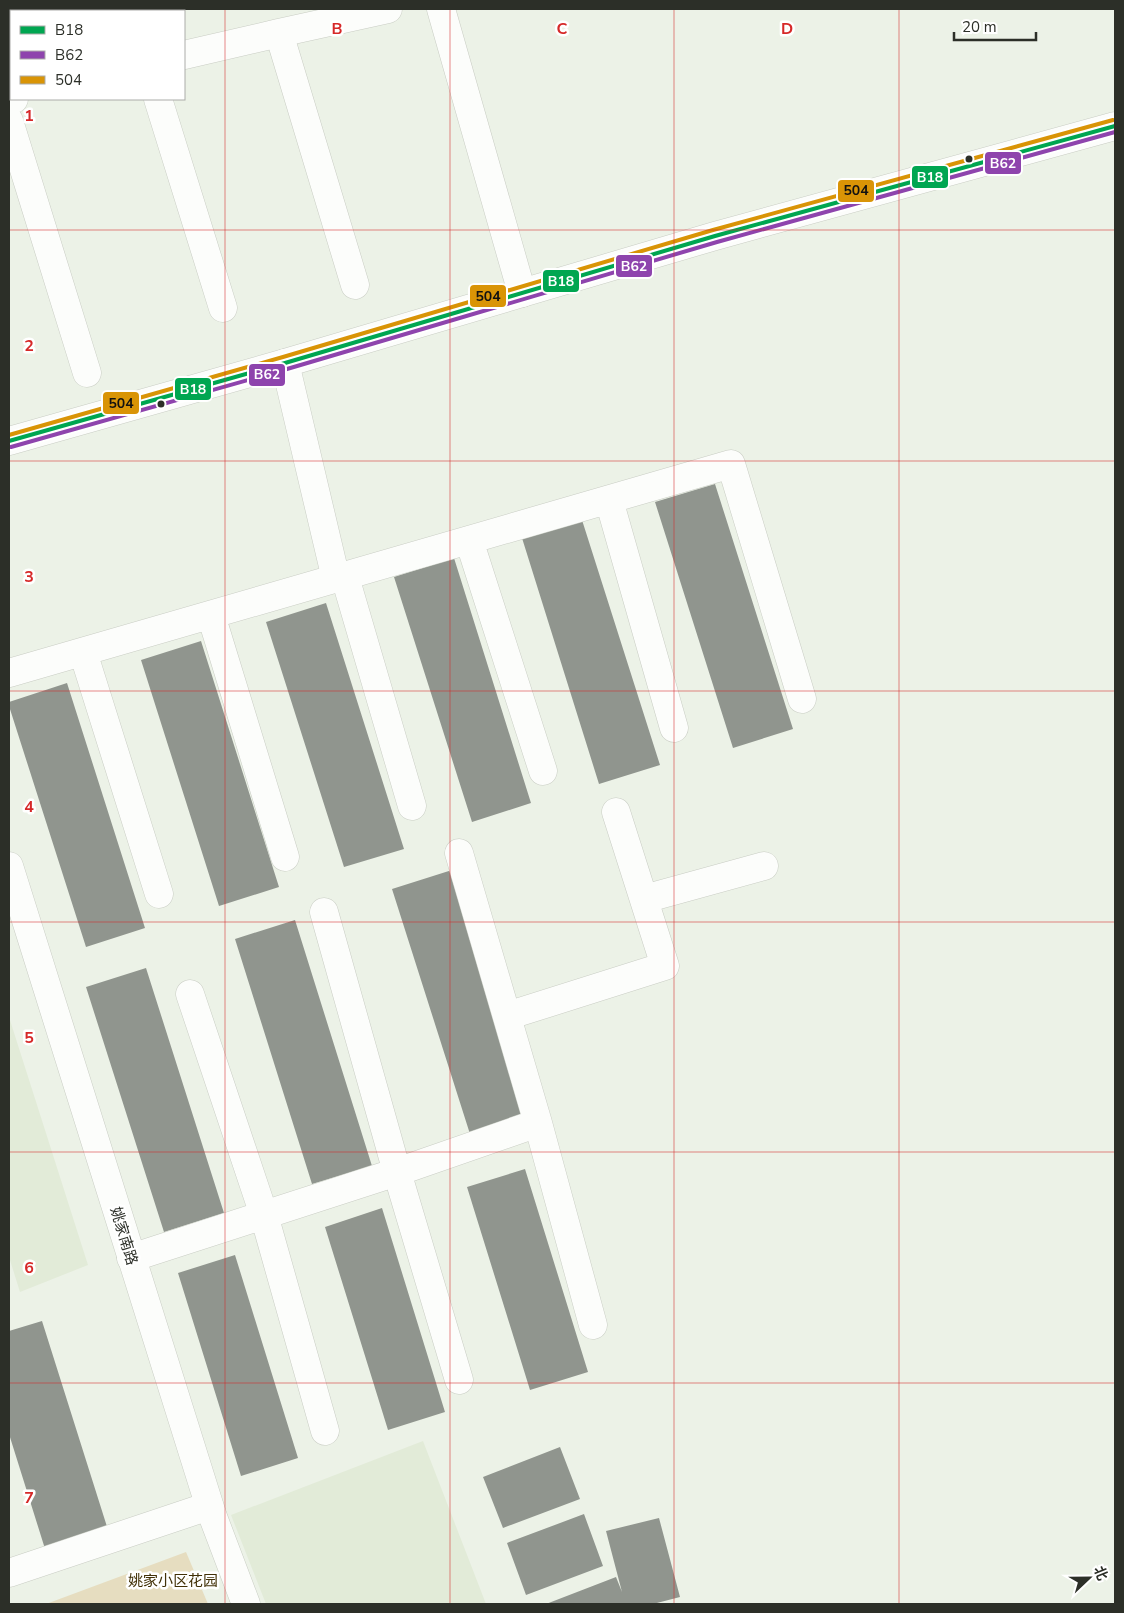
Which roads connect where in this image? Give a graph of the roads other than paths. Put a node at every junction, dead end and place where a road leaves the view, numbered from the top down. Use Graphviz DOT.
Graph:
graph roads {
  1 [pos="388,9"];
  2 [pos="442,9"];
  3 [pos="279,32"];
  4 [pos="185,56"];
  5 [pos="158,100"];
  6 [pos="9,121"];
  7 [pos="1115,126"];
  8 [pos="355,284"];
  9 [pos="522,293"];
  10 [pos="223,308"];
  11 [pos="285,363"];
  12 [pos="87,373"];
  13 [pos="9,442"];
  14 [pos="609,500"];
  15 [pos="469,540"];
  16 [pos="340,578"];
  17 [pos="211,615"];
  18 [pos="83,652"];
  19 [pos="9,673"];
  20 [pos="802,699"];
  21 [pos="674,728"];
  22 [pos="543,770"];
  23 [pos="412,806"];
  24 [pos="616,812"];
  25 [pos="459,853"];
  26 [pos="285,856"];
  27 [pos="9,866"];
  28 [pos="764,866"];
  29 [pos="159,894"];
  30 [pos="644,899"];
  31 [pos="324,912"];
  32 [pos="190,994"];
  33 [pos="507,1016"];
  34 [pos="538,1123"];
  35 [pos="397,1172"];
  36 [pos="264,1215"];
  37 [pos="131,1258"];
  38 [pos="594,1325"];
  39 [pos="459,1380"];
  40 [pos="325,1431"];
  41 [pos="209,1506"];
  42 [pos="9,1573"];
  43 [pos="246,1604"];
  1 -- 3 [label="street"];
  2 -- 9 [label="street"];
  3 -- 4 [label="street"];
  3 -- 8 [label="street"];
  5 -- 10 [label="street"];
  6 -- 12 [label="street"];
  7 -- 9 [label="street"];
  9 -- 11 [label="street"];
  11 -- 13 [label="street"];
  11 -- 16 [label="street"];
  14 -- 15 [label="street"];
  14 -- 20 [label="street"];
  14 -- 21 [label="street"];
  15 -- 16 [label="street"];
  15 -- 22 [label="street"];
  16 -- 17 [label="street"];
  16 -- 23 [label="street"];
  17 -- 18 [label="street"];
  17 -- 26 [label="street"];
  18 -- 19 [label="street"];
  18 -- 29 [label="street"];
  24 -- 30 [label="street"];
  25 -- 33 [label="street"];
  27 -- 37 [label="street, 姚家南路"];
  28 -- 30 [label="street"];
  30 -- 33 [label="street"];
  31 -- 35 [label="street"];
  32 -- 36 [label="street"];
  33 -- 34 [label="street"];
  34 -- 35 [label="street"];
  34 -- 38 [label="street"];
  35 -- 36 [label="street"];
  35 -- 39 [label="street"];
  36 -- 37 [label="street"];
  36 -- 40 [label="street"];
  37 -- 41 [label="street, 姚家南路"];
  41 -- 42 [label="street"];
  41 -- 43 [label="street, 姚家南路"];
}
